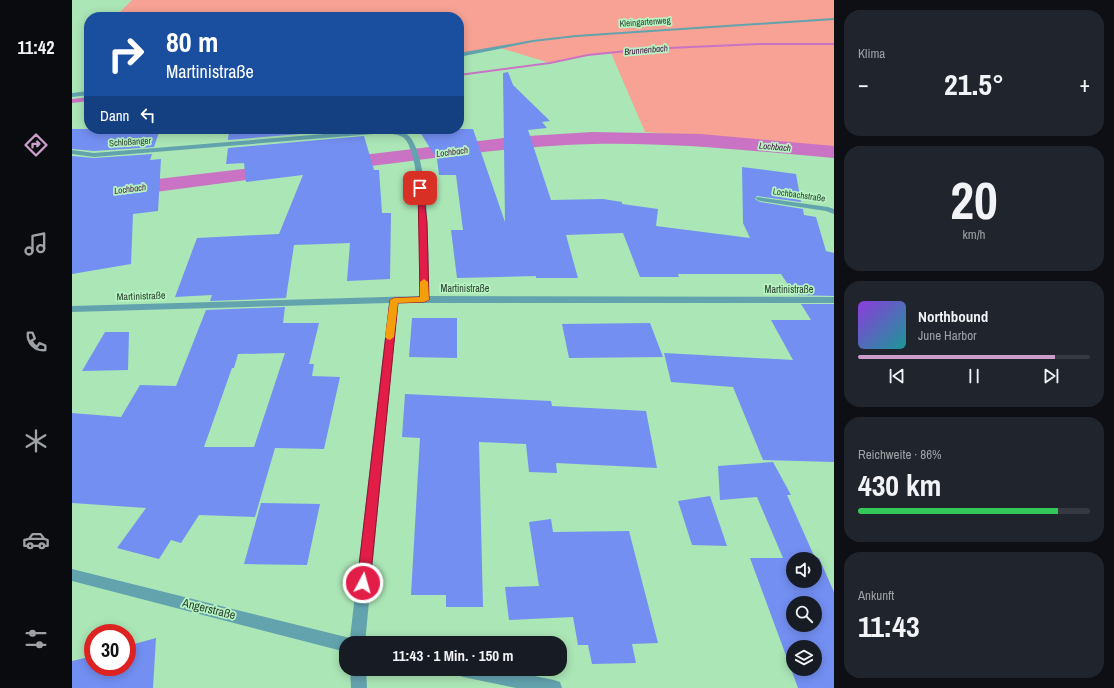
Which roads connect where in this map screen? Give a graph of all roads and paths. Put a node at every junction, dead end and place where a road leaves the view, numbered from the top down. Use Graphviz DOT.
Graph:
graph roads {
  1 [pos="834,19"];
  2 [pos="464,54"];
  3 [pos="84,94"];
  4 [pos="72,95"];
  5 [pos="350,134"];
  6 [pos="402,134"];
  7 [pos="72,152"];
  8 [pos="760,199"];
  9 [pos="834,212"];
  10 [pos="394,300"];
  11 [pos="424,300"];
  12 [pos="834,300"];
  13 [pos="72,309"];
  14 [pos="72,575"];
  15 [pos="358,636"];
  16 [pos="339,642"];
  17 [pos="358,676"];
  18 [pos="497,676"];
  19 [pos="359,688"];
  20 [pos="554,688"];
  1 -- 2 [label="street, Kleingartenweg"];
  3 -- 4 [label="street"];
  5 -- 7 [label="street, Schloßanger"];
  6 -- 11 [label="street, Schloßanger"];
  8 -- 9 [label="street, Lochbachstraße"];
  10 -- 11 [label="street, Martinistraße"];
  10 -- 13 [label="street, Martinistraße"];
  10 -- 15 [label="street"];
  11 -- 12 [label="street, Martinistraße"];
  14 -- 16 [label="street, Angerstraße"];
  17 -- 19 [label="street"];
  18 -- 20 [label="street"];
}
